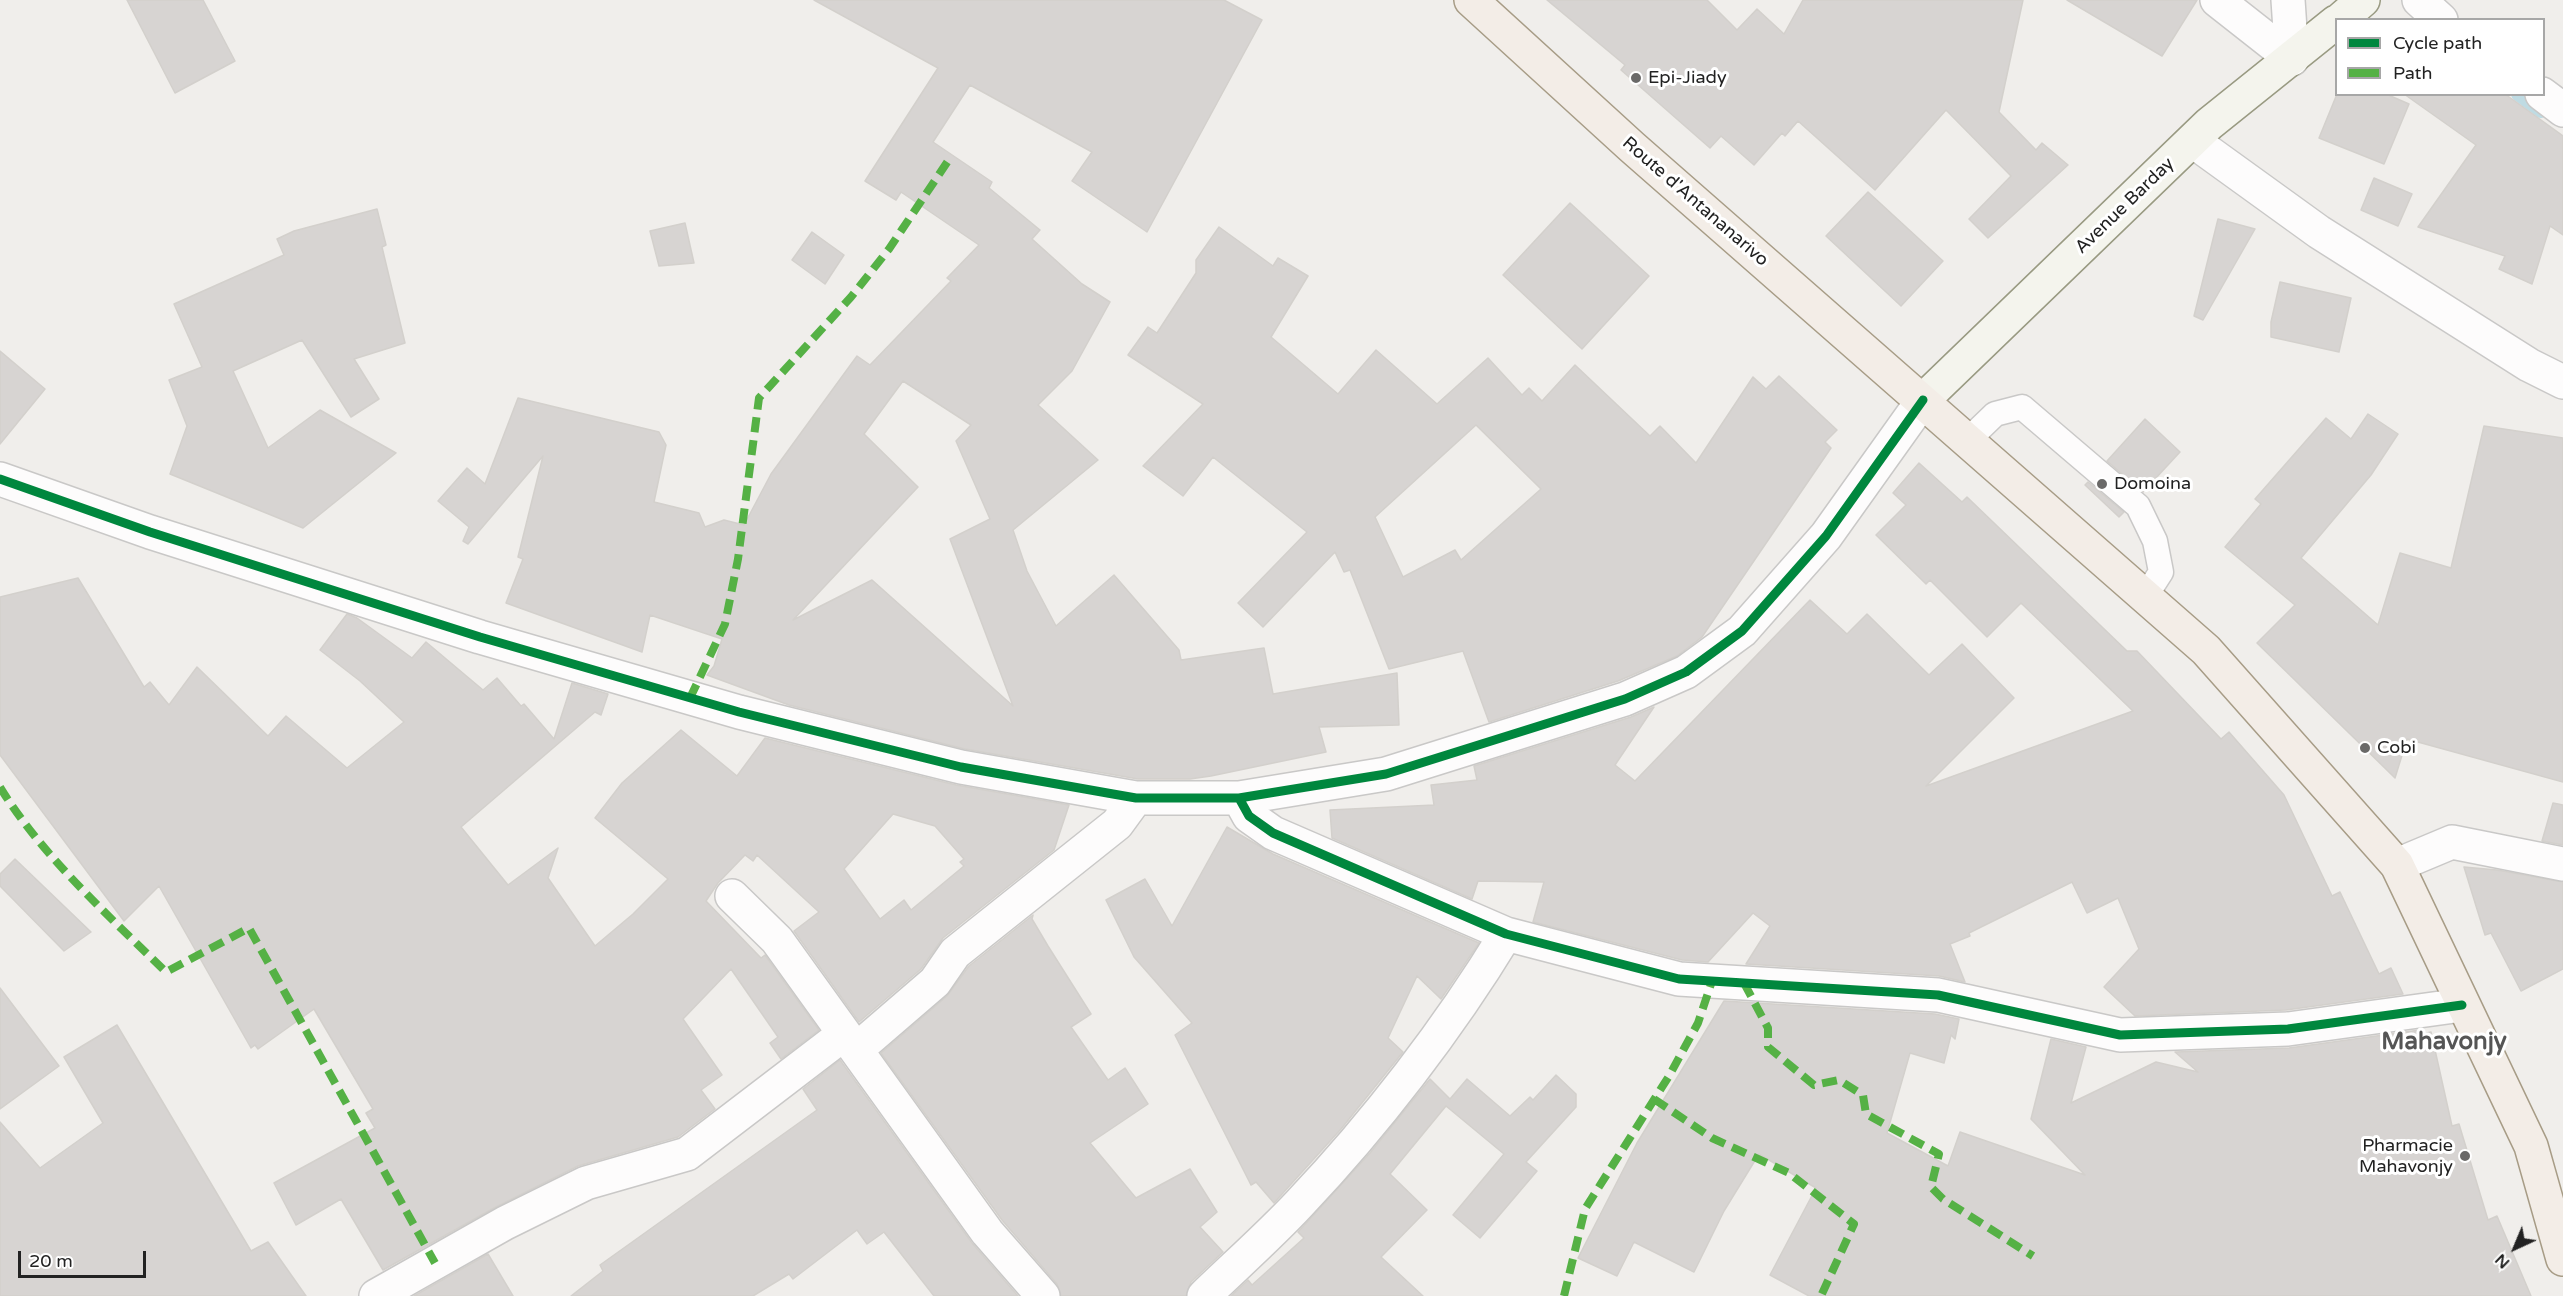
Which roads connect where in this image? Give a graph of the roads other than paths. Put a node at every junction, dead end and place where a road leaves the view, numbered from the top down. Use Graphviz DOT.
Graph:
graph roads {
  1 [pos="1471,0"];
  2 [pos="2217,0"];
  3 [pos="2288,0"];
  4 [pos="2363,0"];
  5 [pos="2419,0"];
  6 [pos="2342,18"];
  7 [pos="2439,18"];
  8 [pos="2335,23"];
  9 [pos="2292,59"];
  10 [pos="2545,96"];
  11 [pos="2563,110"];
  12 [pos="2193,141"];
  13 [pos="2563,382"];
  14 [pos="1923,400"];
  15 [pos="1968,440"];
  16 [pos="0,479"];
  17 [pos="2145,597"];
  18 [pos="1136,798"];
  19 [pos="1239,798"];
  20 [pos="2563,864"];
  21 [pos="2397,865"];
  22 [pos="732,896"];
  23 [pos="1506,934"];
  24 [pos="2462,1005"];
  25 [pos="850,1042"];
  26 [pos="2563,1259"];
  27 [pos="376,1296"];
  28 [pos="1042,1296"];
  29 [pos="1204,1296"];
  1 -- 14 [label="main road, Route d'Antananarivo"];
  2 -- 9 [label="street"];
  3 -- 9 [label="street"];
  4 -- 6 [label="main road, Avenue Barday"];
  5 -- 7 [label="street"];
  8 -- 9 [label="main road, Avenue Barday"];
  9 -- 12 [label="main road, Avenue Barday"];
  10 -- 11 [label="street"];
  12 -- 13 [label="street"];
  12 -- 14 [label="main road, Avenue Barday"];
  14 -- 15 [label="main road, Route d'Antananarivo"];
  14 -- 19 [label="street"];
  15 -- 17 [label="main road, Route d'Antananarivo"];
  15 -- 17 [label="lane"];
  16 -- 18 [label="street"];
  17 -- 21 [label="main road, Route d'Antananarivo"];
  18 -- 19 [label="street"];
  18 -- 25 [label="street"];
  19 -- 23 [label="street"];
  20 -- 21 [label="street"];
  21 -- 24 [label="main road, Route d'Antananarivo"];
  22 -- 25 [label="street"];
  23 -- 24 [label="street"];
  23 -- 29 [label="street"];
  24 -- 26 [label="main road, Route d'Antananarivo"];
  25 -- 27 [label="street"];
  25 -- 28 [label="street"];
}
